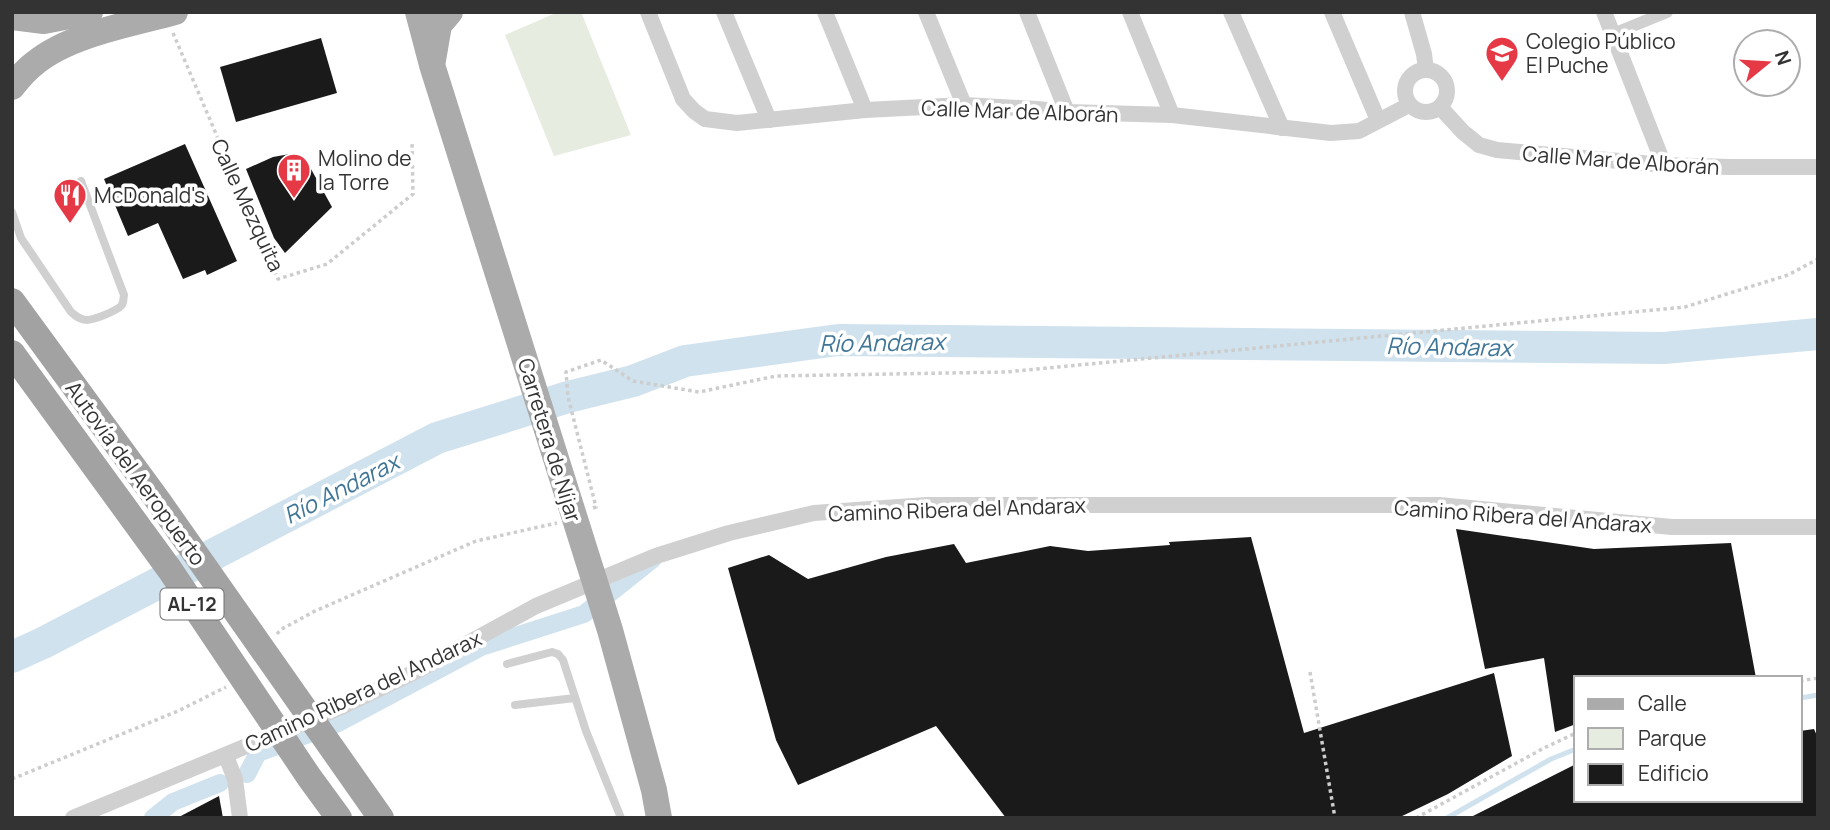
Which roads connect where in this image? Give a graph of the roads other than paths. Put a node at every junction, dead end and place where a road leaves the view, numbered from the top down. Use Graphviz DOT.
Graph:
graph roads {
  1 [pos="90,12"];
  2 [pos="418,12"];
  3 [pos="450,12"];
  4 [pos="648,12"];
  5 [pos="724,12"];
  6 [pos="825,12"];
  7 [pos="926,12"];
  8 [pos="1027,12"];
  9 [pos="1130,12"];
  10 [pos="1231,12"];
  11 [pos="1332,12"];
  12 [pos="1412,12"];
  13 [pos="1604,12"];
  14 [pos="1667,12"];
  15 [pos="170,14"];
  16 [pos="12,17"];
  17 [pos="1613,34"];
  18 [pos="432,65"];
  19 [pos="1426,70"];
  20 [pos="12,87"];
  21 [pos="964,105"];
  22 [pos="1409,105"];
  23 [pos="1440,107"];
  24 [pos="865,110"];
  25 [pos="1067,112"];
  26 [pos="1172,116"];
  27 [pos="769,120"];
  28 [pos="1378,120"];
  29 [pos="1282,128"];
  30 [pos="1664,164"];
  31 [pos="1818,167"];
  32 [pos="81,181"];
  33 [pos="12,212"];
  34 [pos="12,301"];
  35 [pos="12,353"];
  36 [pos="1818,527"];
  37 [pos="507,664"];
  38 [pos="575,698"];
  39 [pos="516,705"];
  40 [pos="226,756"];
  41 [pos="73,818"];
  42 [pos="240,818"];
  43 [pos="339,818"];
  44 [pos="381,818"];
  45 [pos="621,818"];
  46 [pos="659,818"];
  1 -- 16 [label="main road"];
  2 -- 18 [label="main road, Carretera de Níjar"];
  3 -- 18 [label="main road, Carretera de Níjar"];
  4 -- 27 [label="street, Calle Mar de Alborán"];
  5 -- 27 [label="street"];
  6 -- 24 [label="street"];
  7 -- 21 [label="street"];
  8 -- 25 [label="street"];
  9 -- 26 [label="street"];
  10 -- 29 [label="street"];
  11 -- 28 [label="street"];
  12 -- 19 [label="street"];
  13 -- 17 [label="street"];
  14 -- 17 [label="street"];
  15 -- 20 [label="main road"];
  17 -- 30 [label="street"];
  18 -- 46 [label="main road, Carretera de Níjar"];
  19 -- 22 [label="street"];
  19 -- 23 [label="street"];
  21 -- 24 [label="street, Calle Mar de Alborán"];
  21 -- 25 [label="street, Calle Mar de Alborán"];
  22 -- 23 [label="street"];
  22 -- 28 [label="street, Calle Mar de Alborán"];
  23 -- 30 [label="street, Calle Mar de Alborán"];
  24 -- 27 [label="street, Calle Mar de Alborán"];
  25 -- 26 [label="street, Calle Mar de Alborán"];
  26 -- 29 [label="street, Calle Mar de Alborán"];
  28 -- 29 [label="street, Calle Mar de Alborán"];
  30 -- 31 [label="street, Calle Mar de Alborán"];
  32 -- 33 [label="lane"];
  34 -- 44 [label="highway, Autovía del Aeropuerto / AL-12"];
  35 -- 43 [label="highway, Autovía del Aeropuerto / AL-12"];
  36 -- 40 [label="street, Camino Ribera del Andarax"];
  37 -- 38 [label="lane"];
  38 -- 39 [label="lane"];
  38 -- 45 [label="lane"];
  40 -- 41 [label="street, Camino Ribera del Andarax"];
  40 -- 42 [label="street"];
}
